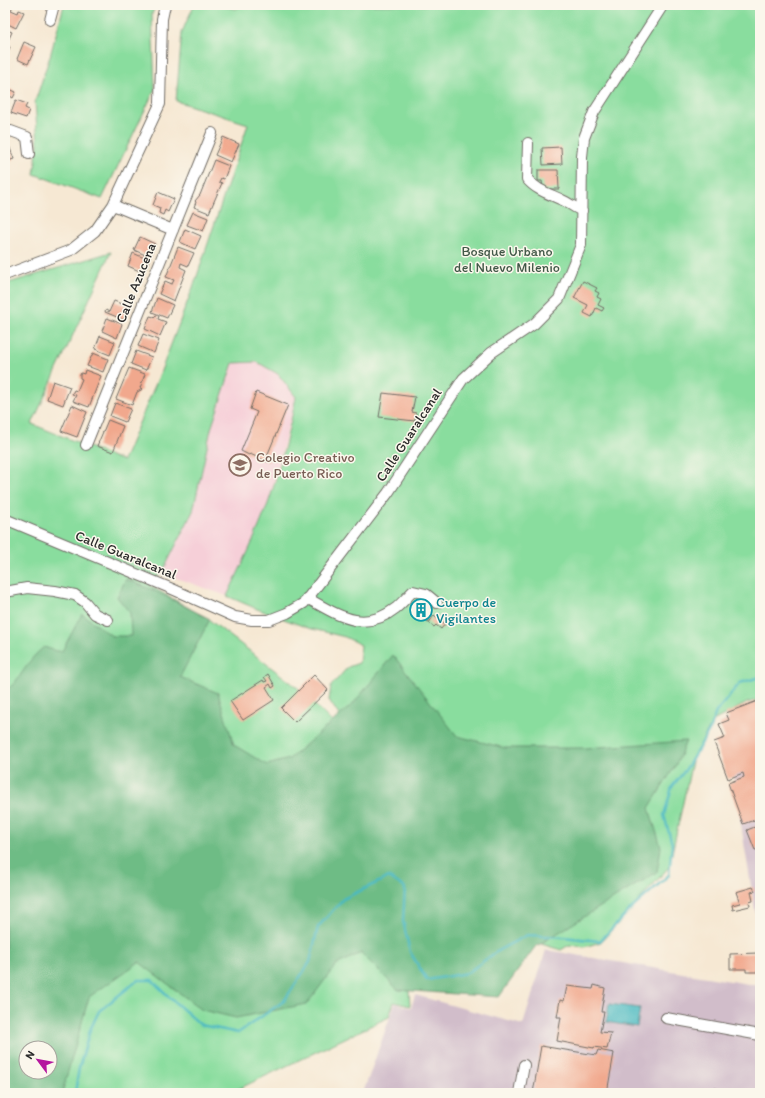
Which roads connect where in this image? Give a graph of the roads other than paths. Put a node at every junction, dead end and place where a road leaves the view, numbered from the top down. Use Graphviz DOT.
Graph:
graph roads {
  1 [pos="54,5"];
  2 [pos="165,5"];
  3 [pos="663,5"];
  4 [pos="50,20"];
  5 [pos="5,133"];
  6 [pos="198,139"];
  7 [pos="528,143"];
  8 [pos="29,154"];
  9 [pos="113,205"];
  10 [pos="582,211"];
  11 [pos="173,230"];
  12 [pos="5,275"];
  13 [pos="86,445"];
  14 [pos="5,519"];
  15 [pos="5,592"];
  16 [pos="307,598"];
  17 [pos="438,603"];
  18 [pos="108,620"];
  19 [pos="666,1018"];
  20 [pos="760,1035"];
  21 [pos="524,1065"];
  22 [pos="519,1093"];
  1 -- 4 [label="street"];
  2 -- 9 [label="street"];
  3 -- 10 [label="street, Calle Guaralcanal"];
  5 -- 8 [label="street"];
  6 -- 11 [label="street, Calle Azucena"];
  7 -- 10 [label="street"];
  9 -- 11 [label="street"];
  9 -- 12 [label="street"];
  10 -- 16 [label="street, Calle Guaralcanal"];
  11 -- 13 [label="street, Calle Azucena"];
  14 -- 16 [label="street, Calle Guaralcanal"];
  15 -- 18 [label="street"];
  16 -- 17 [label="street"];
  19 -- 20 [label="street"];
  21 -- 22 [label="street"];
}
